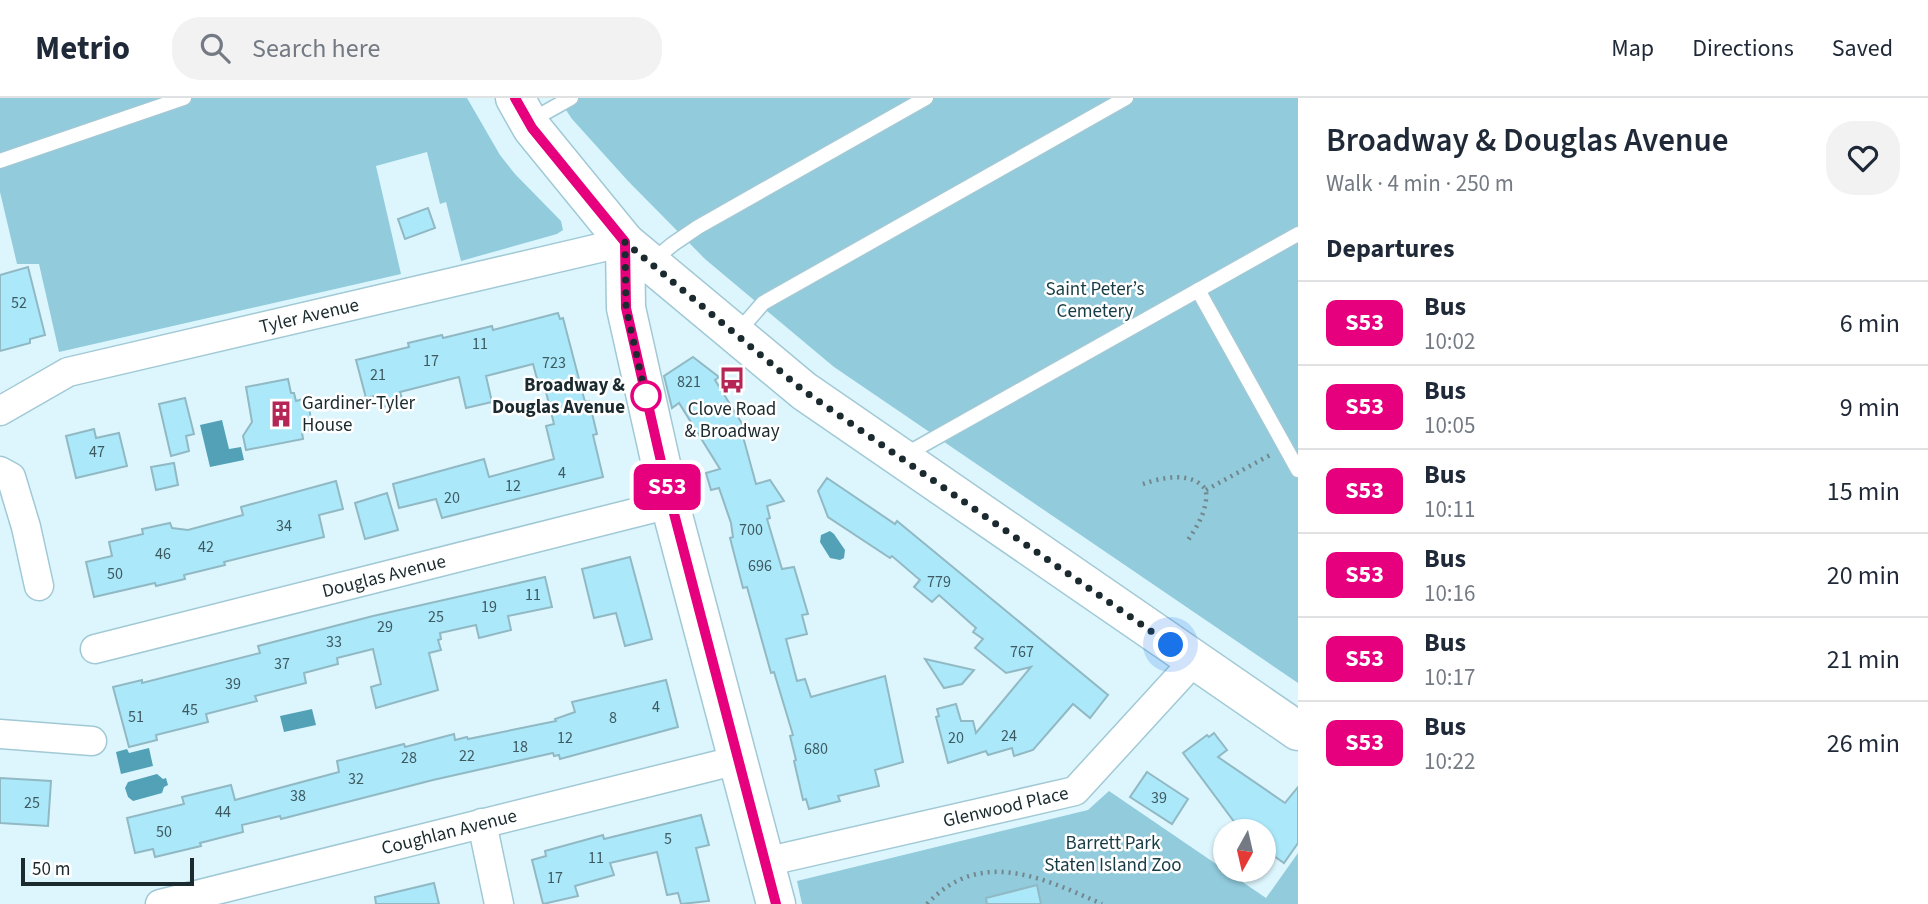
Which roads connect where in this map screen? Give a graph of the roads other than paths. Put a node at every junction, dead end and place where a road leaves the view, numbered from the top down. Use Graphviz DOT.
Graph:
graph roads {
  1 [pos="184,98"];
  2 [pos="571,98"];
  3 [pos="926,98"];
  4 [pos="1126,98"];
  5 [pos="522,110"];
  6 [pos="0,161"];
  7 [pos="1298,233"];
  8 [pos="638,252"];
  9 [pos="1198,290"];
  10 [pos="736,334"];
  11 [pos="0,411"];
  12 [pos="900,457"];
  13 [pos="1298,470"];
  14 [pos="0,471"];
  15 [pos="670,504"];
  16 [pos="39,586"];
  17 [pos="95,649"];
  18 [pos="1194,660"];
  19 [pos="1298,731"];
  20 [pos="0,734"];
  21 [pos="92,741"];
  22 [pos="738,760"];
  23 [pos="482,823"];
  24 [pos="765,862"];
  25 [pos="160,904"];
  26 [pos="499,904"];
  27 [pos="776,904"];
  1 -- 6 [label="lane"];
  2 -- 5 [label="lane"];
  3 -- 8 [label="lane"];
  4 -- 10 [label="lane"];
  5 -- 8 [label="main road"];
  7 -- 9 [label="lane"];
  8 -- 10 [label="main road"];
  8 -- 11 [label="street, Tyler Avenue"];
  8 -- 15 [label="main road"];
  9 -- 12 [label="lane"];
  9 -- 13 [label="lane"];
  10 -- 12 [label="main road"];
  12 -- 18 [label="main road"];
  14 -- 16 [label="street"];
  15 -- 17 [label="street, Douglas Avenue"];
  15 -- 22 [label="main road"];
  18 -- 19 [label="main road"];
  18 -- 24 [label="street, Glenwood Place"];
  20 -- 21 [label="street"];
  22 -- 23 [label="street, Coughlan Avenue"];
  22 -- 24 [label="main road"];
  23 -- 25 [label="street, Coughlan Avenue"];
  23 -- 26 [label="street"];
  24 -- 27 [label="main road"];
}
